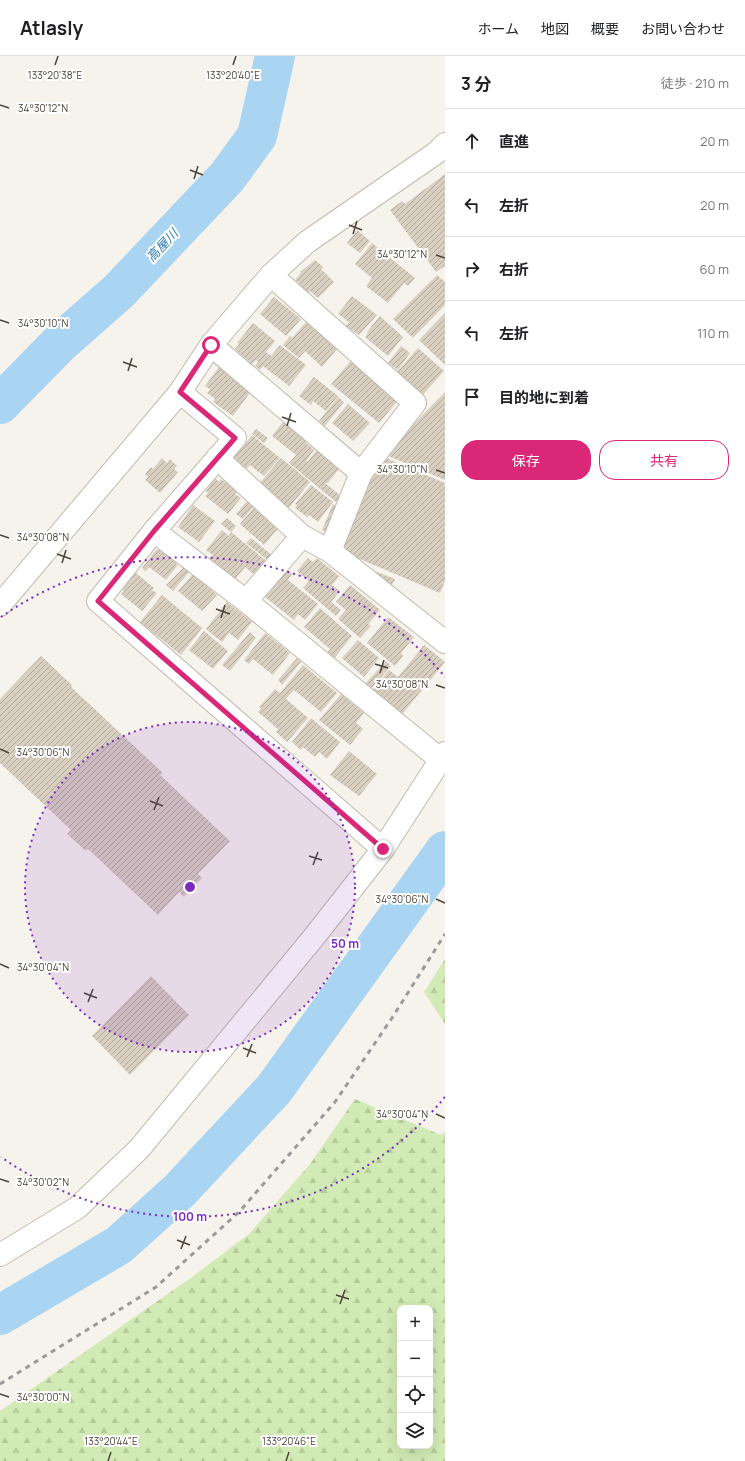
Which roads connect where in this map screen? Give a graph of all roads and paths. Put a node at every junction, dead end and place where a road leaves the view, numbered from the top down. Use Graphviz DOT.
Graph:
graph roads {
  1 [pos="445,144"];
  2 [pos="271,275"];
  3 [pos="211,345"];
  4 [pos="180,392"];
  5 [pos="217,458"];
  6 [pos="361,473"];
  7 [pos="154,531"];
  8 [pos="302,536"];
  9 [pos="330,551"];
  10 [pos="246,602"];
  11 [pos="0,605"];
  12 [pos="445,642"];
  13 [pos="443,757"];
  14 [pos="383,849"];
  15 [pos="0,1255"];
  1 -- 2 [label="street"];
  2 -- 3 [label="street"];
  2 -- 6 [label="street"];
  3 -- 4 [label="street"];
  3 -- 6 [label="street"];
  4 -- 5 [label="street"];
  4 -- 11 [label="street"];
  5 -- 7 [label="street"];
  5 -- 8 [label="street"];
  6 -- 9 [label="street"];
  7 -- 10 [label="street"];
  7 -- 14 [label="street"];
  8 -- 9 [label="street"];
  8 -- 10 [label="street"];
  9 -- 12 [label="street"];
  10 -- 13 [label="street"];
  13 -- 14 [label="street"];
  14 -- 15 [label="street"];
}
